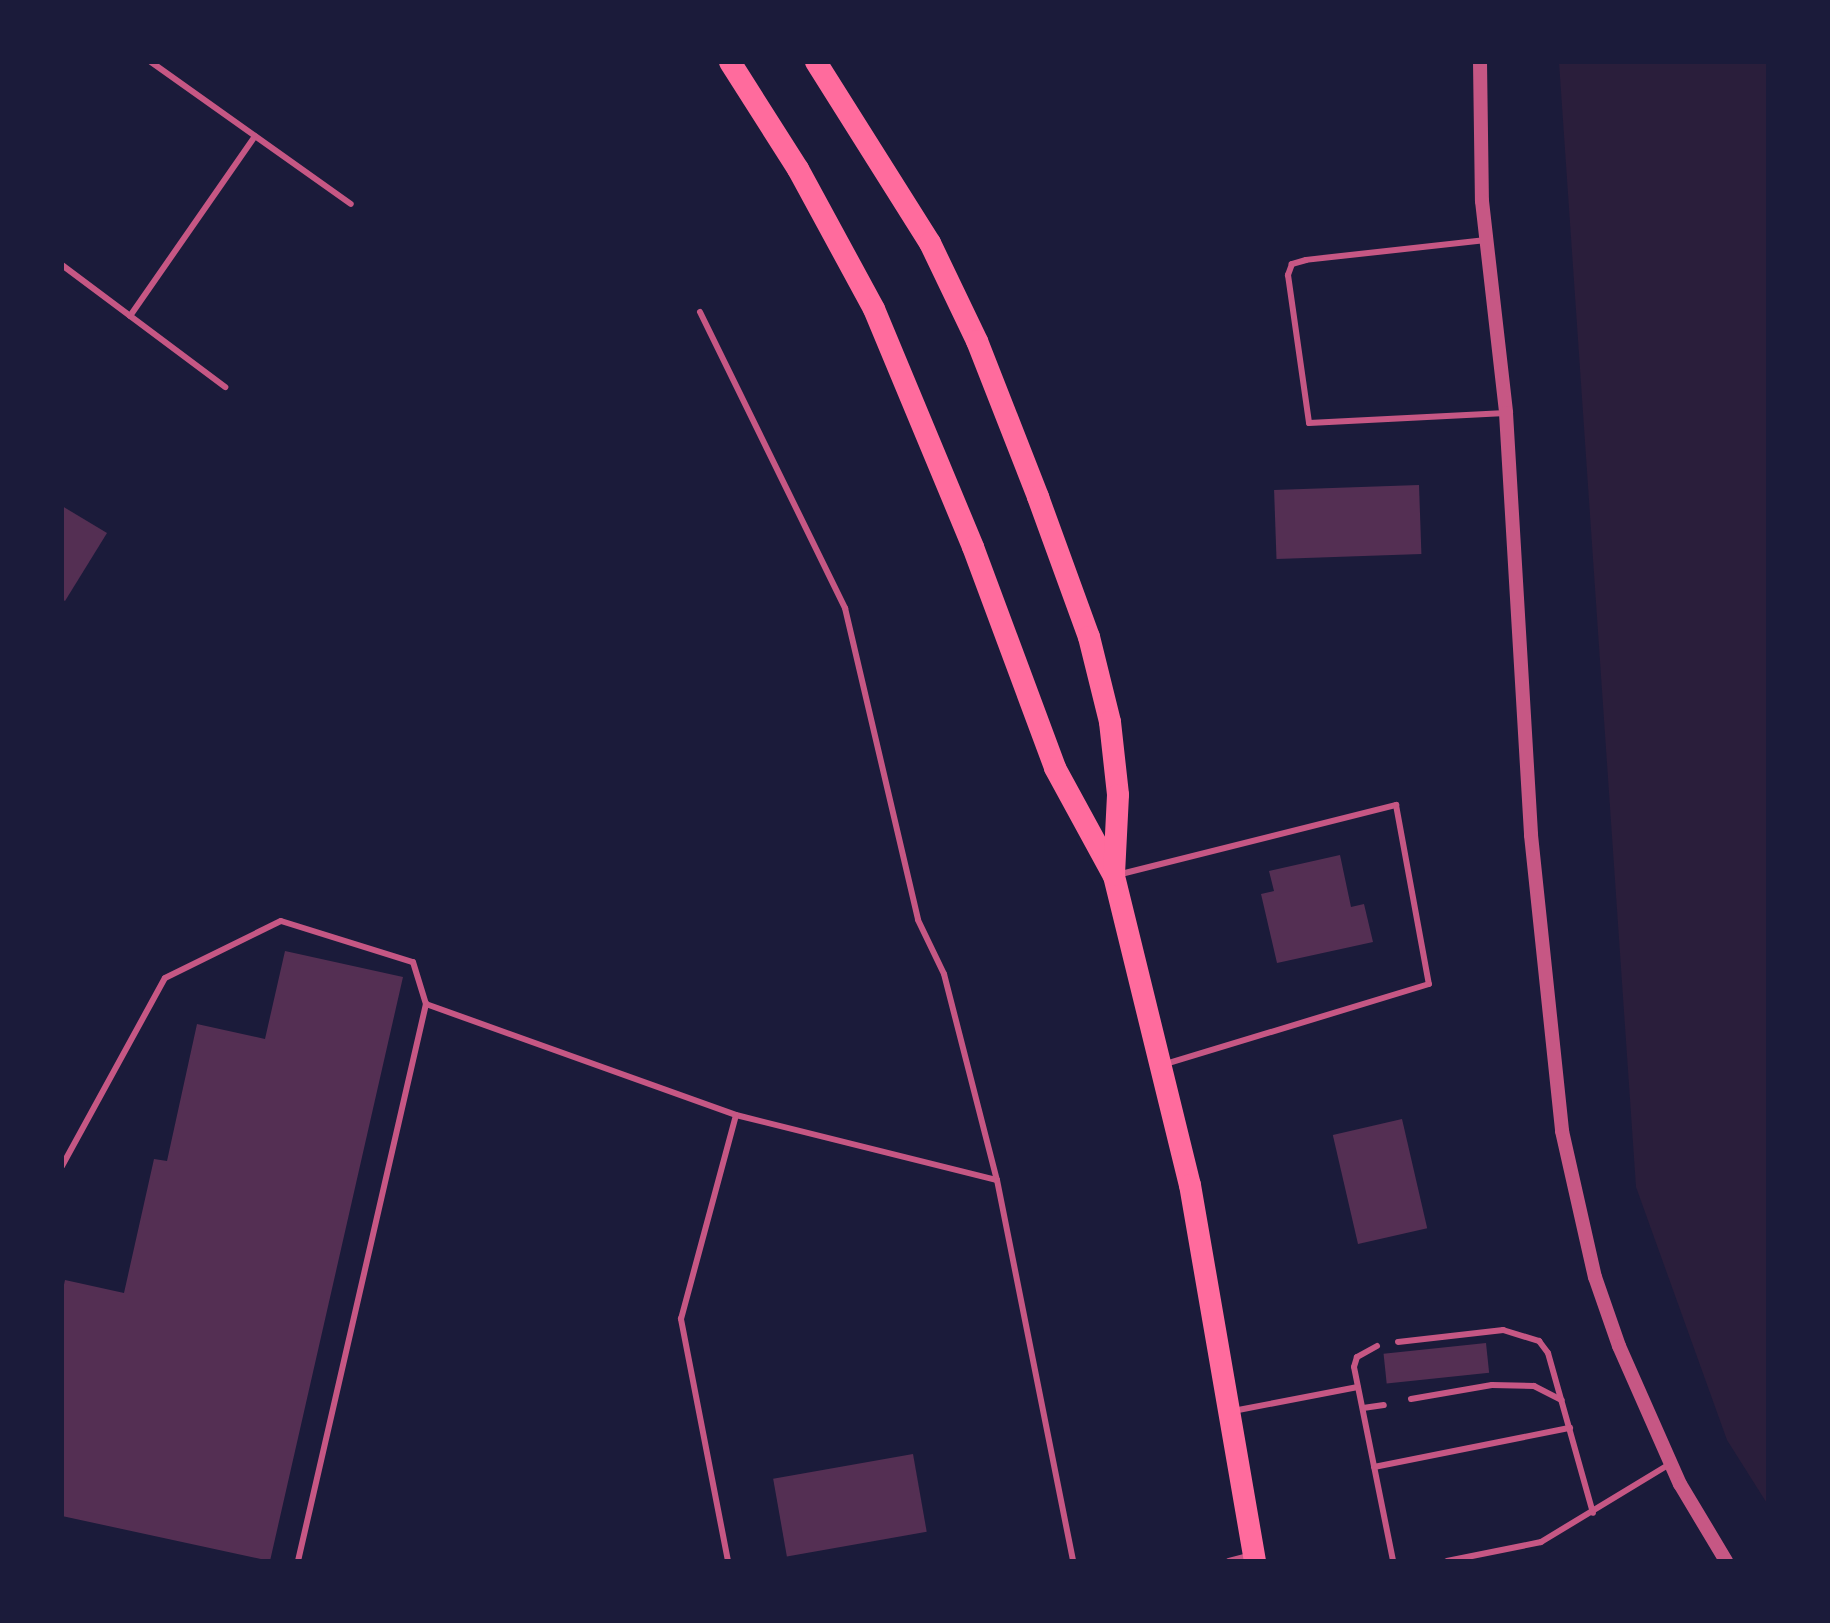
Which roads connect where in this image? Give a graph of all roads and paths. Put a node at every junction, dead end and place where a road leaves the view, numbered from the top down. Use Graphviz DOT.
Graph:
graph roads {
  1 [pos="151,62"];
  2 [pos="730,62"];
  3 [pos="816,62"];
  4 [pos="1480,62"];
  5 [pos="255,136"];
  6 [pos="351,204"];
  7 [pos="1486,240"];
  8 [pos="62,265"];
  9 [pos="700,312"];
  10 [pos="130,316"];
  11 [pos="225,387"];
  12 [pos="1506,413"];
  13 [pos="1114,876"];
  14 [pos="426,1004"];
  15 [pos="1161,1066"];
  16 [pos="736,1115"];
  17 [pos="62,1166"];
  18 [pos="997,1180"];
  19 [pos="1398,1342"];
  20 [pos="1377,1346"];
  21 [pos="1358,1387"];
  22 [pos="1411,1399"];
  23 [pos="1562,1400"];
  24 [pos="1384,1405"];
  25 [pos="1363,1408"];
  26 [pos="1230,1412"];
  27 [pos="1570,1428"];
  28 [pos="1670,1464"];
  29 [pos="1374,1467"];
  30 [pos="1593,1513"];
  31 [pos="1255,1558"];
  32 [pos="298,1561"];
  33 [pos="728,1561"];
  34 [pos="1073,1561"];
  35 [pos="1229,1561"];
  36 [pos="1393,1561"];
  37 [pos="1447,1561"];
  38 [pos="1726,1561"];
  1 -- 5 [label="lane"];
  2 -- 13 [label="highway"];
  3 -- 13 [label="highway"];
  4 -- 7 [label="street"];
  5 -- 6 [label="lane"];
  5 -- 10 [label="lane"];
  7 -- 12 [label="street"];
  7 -- 12 [label="lane"];
  8 -- 10 [label="lane"];
  9 -- 18 [label="lane"];
  10 -- 11 [label="lane"];
  12 -- 28 [label="street"];
  13 -- 15 [label="highway"];
  13 -- 15 [label="lane"];
  14 -- 16 [label="lane"];
  14 -- 17 [label="lane"];
  14 -- 32 [label="lane"];
  15 -- 26 [label="highway"];
  16 -- 18 [label="lane"];
  16 -- 33 [label="lane"];
  18 -- 34 [label="lane"];
  19 -- 23 [label="lane"];
  20 -- 21 [label="lane"];
  21 -- 25 [label="lane"];
  21 -- 26 [label="lane"];
  22 -- 23 [label="lane"];
  23 -- 27 [label="lane"];
  24 -- 25 [label="lane"];
  25 -- 29 [label="lane"];
  26 -- 31 [label="highway"];
  27 -- 29 [label="lane"];
  27 -- 30 [label="lane"];
  28 -- 30 [label="lane"];
  28 -- 38 [label="street"];
  29 -- 36 [label="lane"];
  30 -- 37 [label="lane"];
  31 -- 35 [label="lane"];
}
